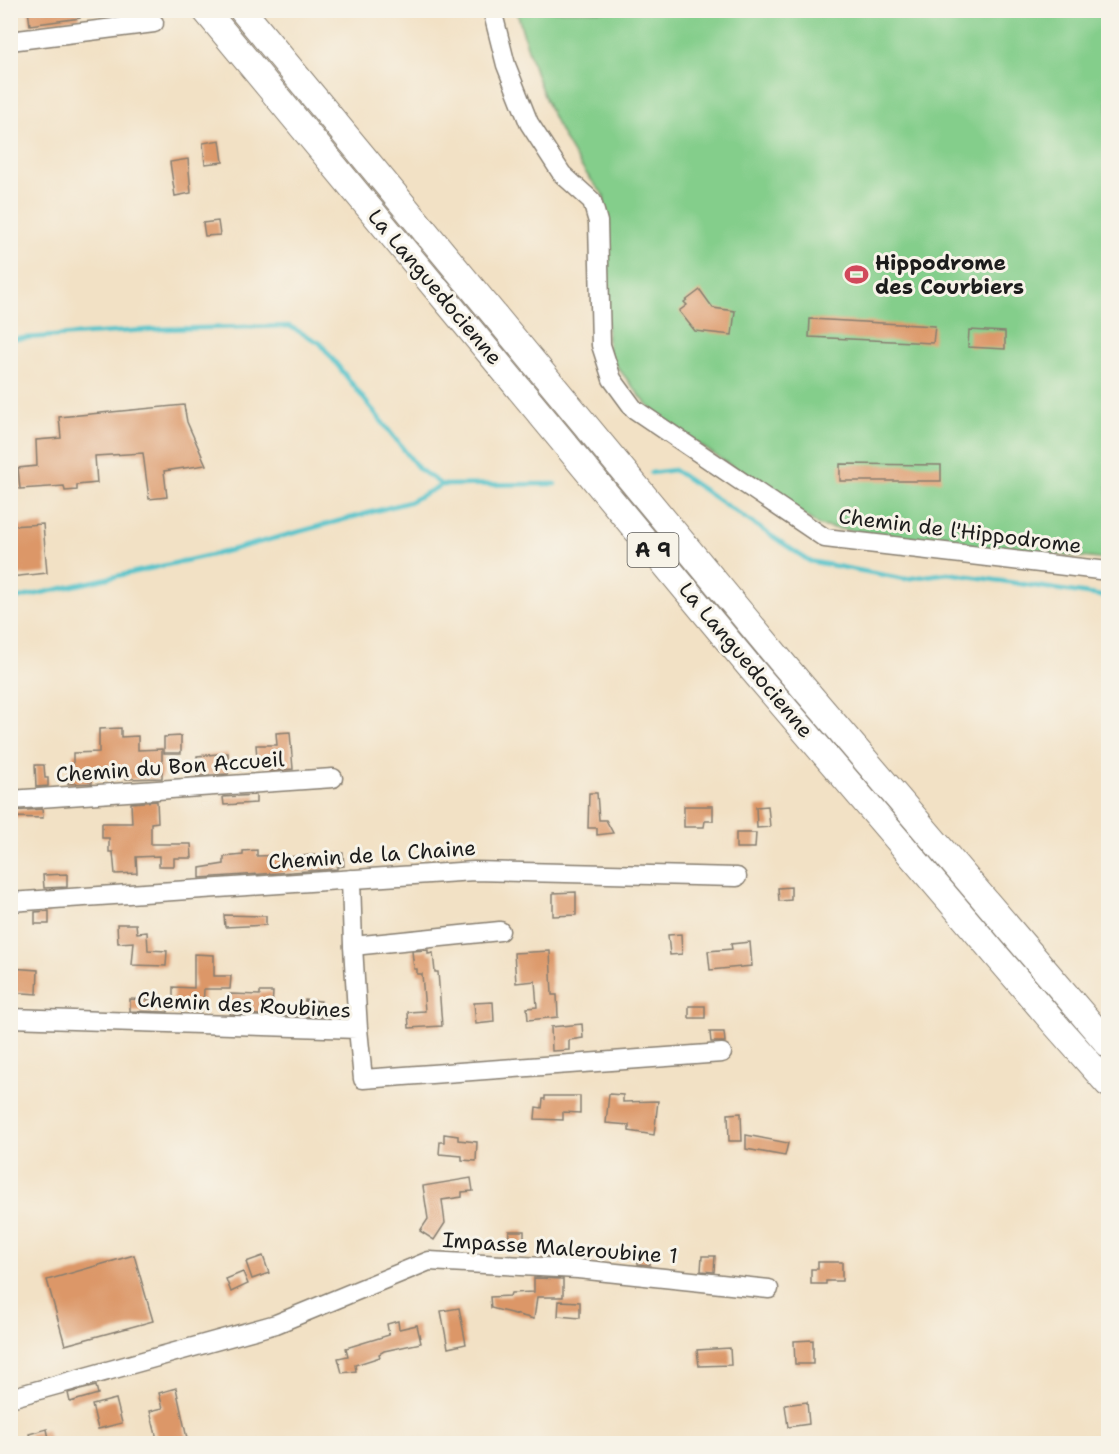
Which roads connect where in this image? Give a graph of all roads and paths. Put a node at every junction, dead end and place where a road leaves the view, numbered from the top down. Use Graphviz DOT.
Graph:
graph roads {
  1 [pos="205,10"];
  2 [pos="242,10"];
  3 [pos="492,10"];
  4 [pos="154,23"];
  5 [pos="10,41"];
  6 [pos="1108,571"];
  7 [pos="333,778"];
  8 [pos="10,801"];
  9 [pos="737,877"];
  10 [pos="351,879"];
  11 [pos="10,902"];
  12 [pos="500,931"];
  13 [pos="353,946"];
  14 [pos="10,1018"];
  15 [pos="358,1029"];
  16 [pos="1108,1044"];
  17 [pos="722,1053"];
  18 [pos="1108,1084"];
  19 [pos="769,1289"];
  20 [pos="10,1398"];
  1 -- 18 [label="highway, La Languedocienne / A 9"];
  2 -- 16 [label="highway, La Languedocienne / A 9"];
  3 -- 6 [label="street, Chemin de l'Hippodrome"];
  4 -- 5 [label="street"];
  7 -- 8 [label="street, Chemin du Bon Accueil"];
  9 -- 10 [label="street, Chemin de la Chaine"];
  10 -- 11 [label="street, Chemin de la Chaine"];
  10 -- 13 [label="street"];
  12 -- 13 [label="street"];
  13 -- 15 [label="street"];
  14 -- 15 [label="street, Chemin des Roubines"];
  15 -- 17 [label="street, Chemin des Roubines"];
  19 -- 20 [label="street, Impasse Maleroubine 1"];
}
